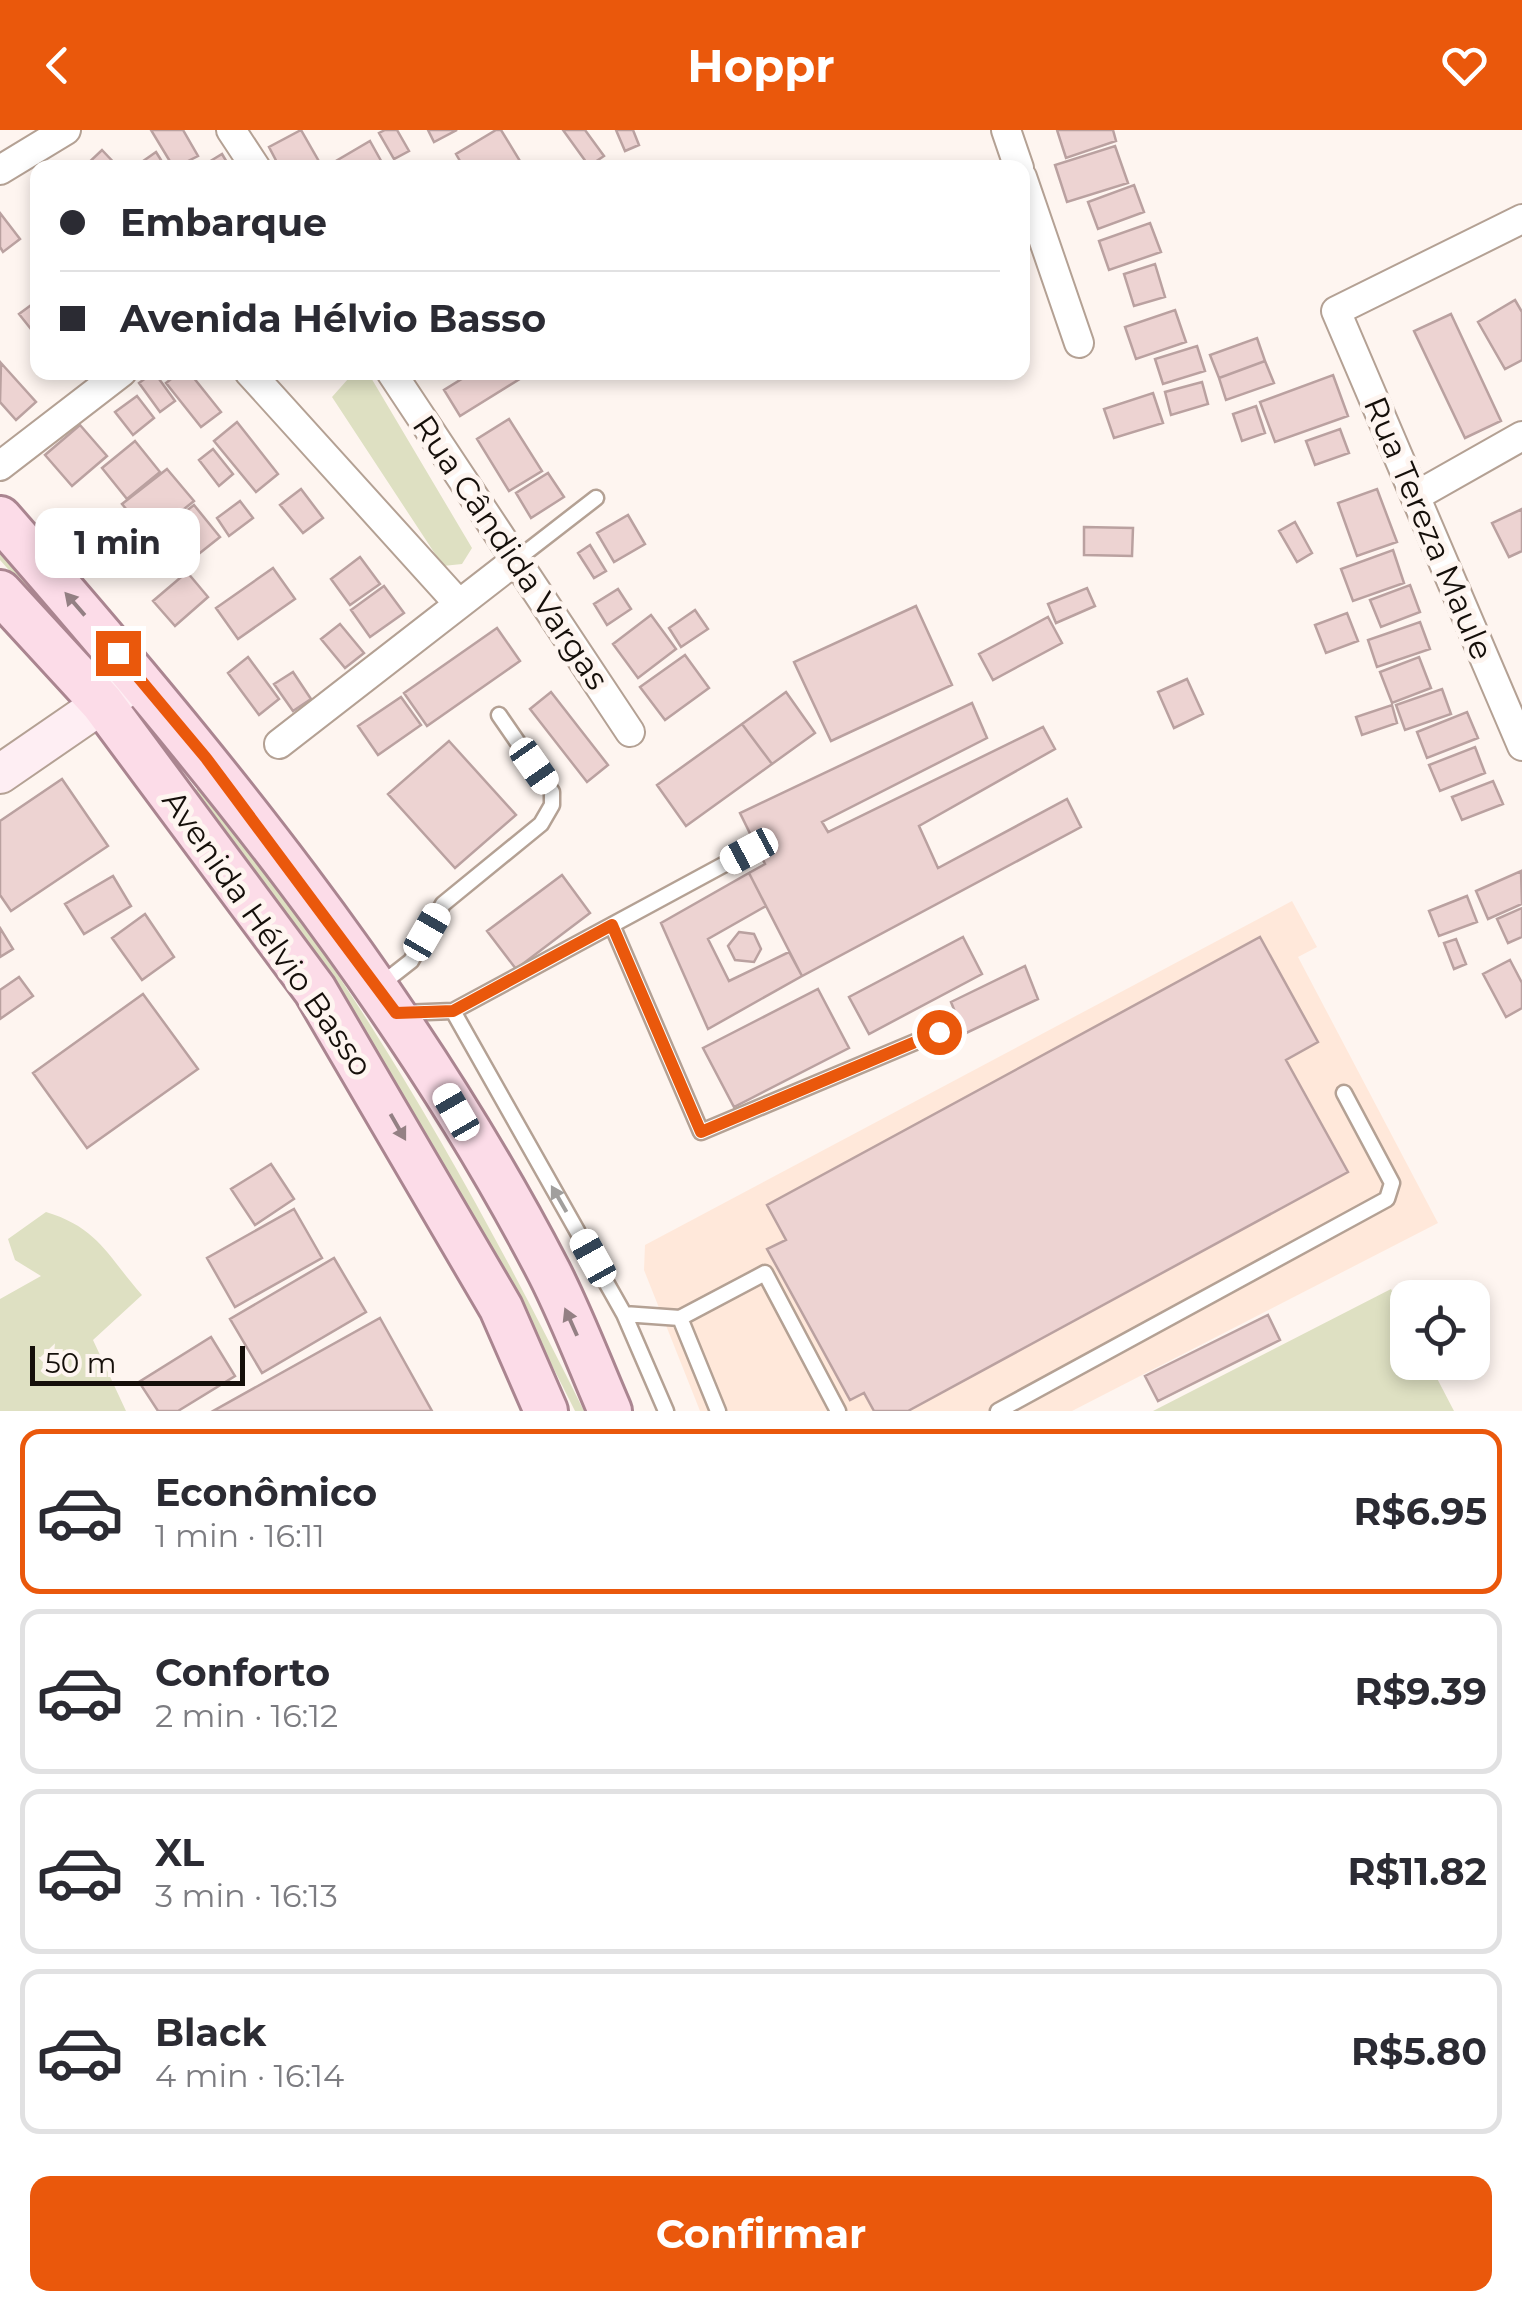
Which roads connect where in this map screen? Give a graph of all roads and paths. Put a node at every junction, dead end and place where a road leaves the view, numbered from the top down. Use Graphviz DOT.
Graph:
graph roads {
  1 [pos="66,130"];
  2 [pos="231,130"];
  3 [pos="1006,130"];
  4 [pos="251,160"];
  5 [pos="1016,160"];
  6 [pos="0,170"];
  7 [pos="1030,200"];
  8 [pos="1522,219"];
  9 [pos="1079,343"];
  10 [pos="112,380"];
  11 [pos="257,380"];
  12 [pos="397,380"];
  13 [pos="1522,436"];
  14 [pos="0,466"];
  15 [pos="1416,496"];
  16 [pos="596,498"];
  17 [pos="0,518"];
  18 [pos="516,560"];
  19 [pos="0,592"];
  20 [pos="459,604"];
  21 [pos="140,678"];
  22 [pos="102,703"];
  23 [pos="499,715"];
  24 [pos="630,732"];
  25 [pos="279,744"];
  26 [pos="1522,746"];
  27 [pos="0,774"];
  28 [pos="749,851"];
  29 [pos="612,925"];
  30 [pos="387,1000"];
  31 [pos="453,1011"];
  32 [pos="939,1032"];
  33 [pos="1344,1093"];
  34 [pos="624,1314"];
  35 [pos="680,1318"];
  36 [pos="546,1411"];
  37 [pos="610,1411"];
  38 [pos="666,1411"];
  39 [pos="718,1411"];
  40 [pos="838,1411"];
  41 [pos="998,1411"];
  1 -- 6 [label="street"];
  2 -- 4 [label="street"];
  3 -- 5 [label="street"];
  7 -- 9 [label="street"];
  8 -- 15 [label="street, Rua Tereza Maule"];
  10 -- 14 [label="street"];
  11 -- 20 [label="street"];
  12 -- 18 [label="street, Rua Cândida Vargas"];
  13 -- 15 [label="street"];
  15 -- 26 [label="street, Rua Tereza Maule"];
  16 -- 18 [label="lane"];
  21 -- 17 [label="main road, Avenida Hélvio Basso, one-way"];
  18 -- 20 [label="street"];
  18 -- 24 [label="street, Rua Cândida Vargas"];
  19 -- 22 [label="main road, Avenida Hélvio Basso"];
  20 -- 25 [label="street"];
  21 -- 22 [label="street"];
  21 -- 30 [label="main road, Avenida Hélvio Basso"];
  22 -- 27 [label="street"];
  22 -- 36 [label="main road, Avenida Hélvio Basso, one-way"];
  23 -- 30 [label="lane"];
  28 -- 29 [label="lane"];
  29 -- 31 [label="lane"];
  29 -- 32 [label="lane"];
  30 -- 31 [label="lane"];
  37 -- 30 [label="main road, Avenida Hélvio Basso, one-way"];
  34 -- 31 [label="lane, one-way"];
  33 -- 41 [label="lane"];
  34 -- 35 [label="lane"];
  34 -- 38 [label="lane"];
  35 -- 39 [label="lane"];
  35 -- 40 [label="lane"];
}
